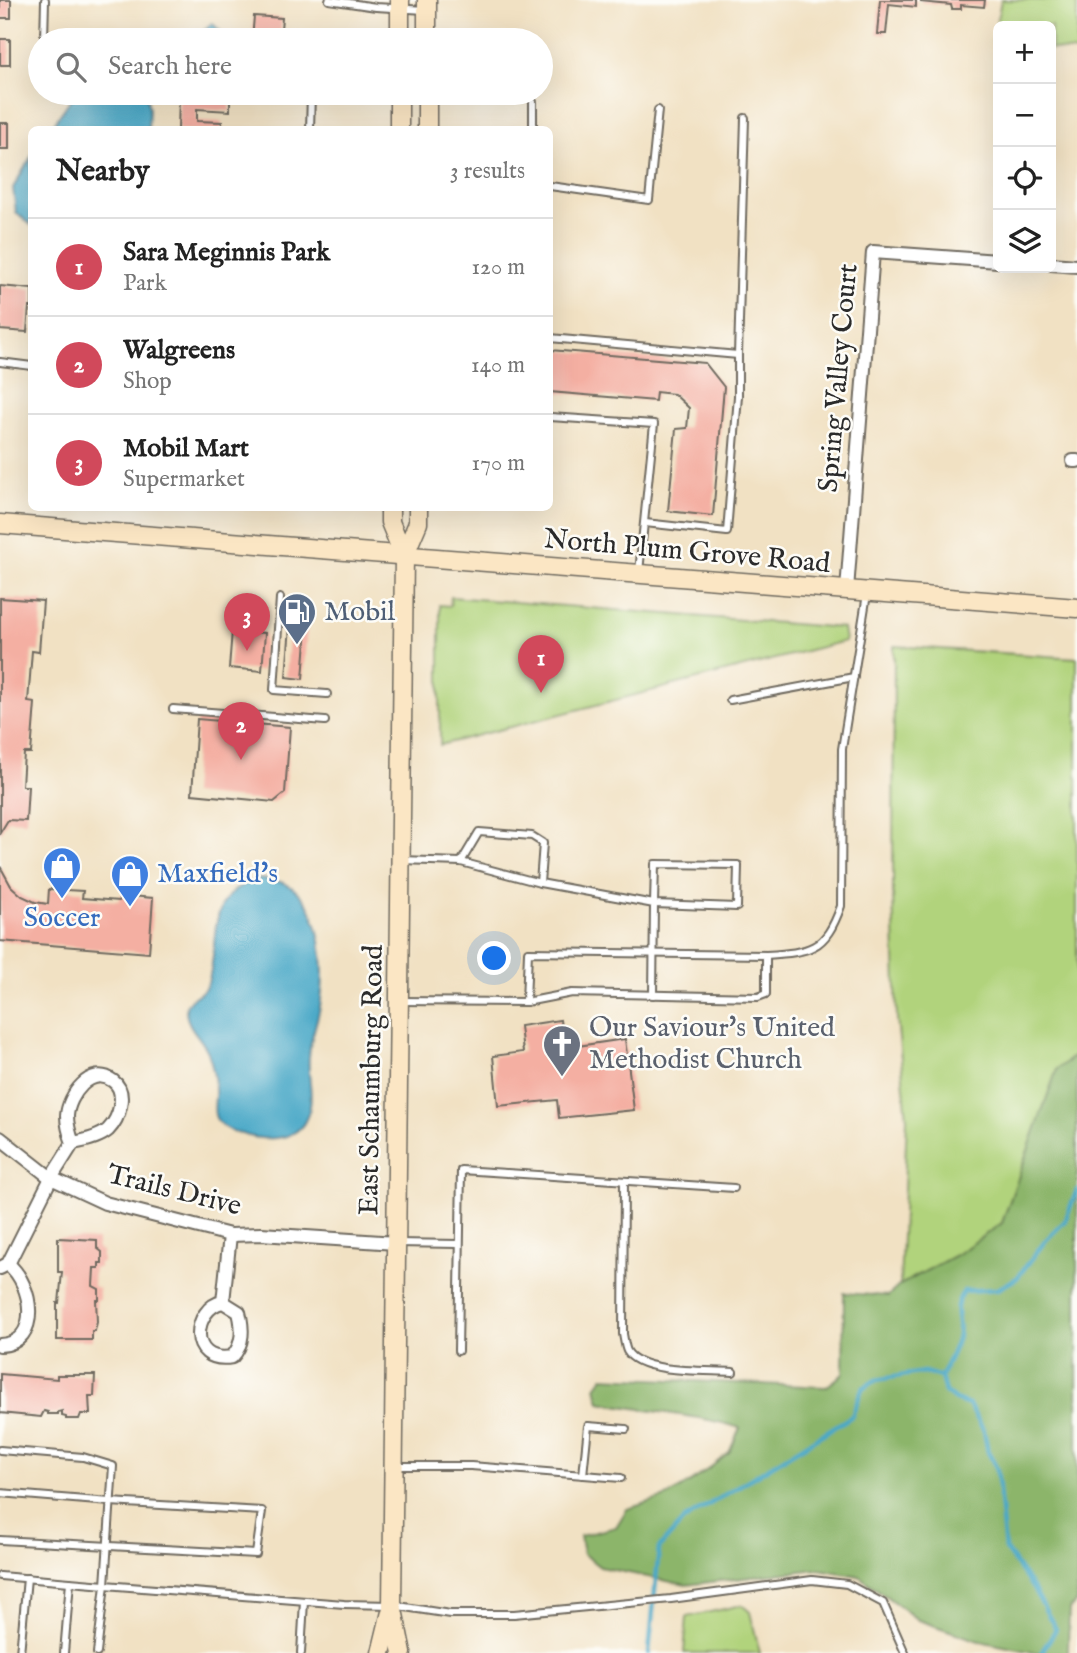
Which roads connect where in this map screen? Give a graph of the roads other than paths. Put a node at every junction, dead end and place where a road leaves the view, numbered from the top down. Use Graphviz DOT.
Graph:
graph roads {
  1 [pos="45,0"];
  2 [pos="329,0"];
  3 [pos="400,5"];
  4 [pos="427,5"];
  5 [pos="44,28"];
  6 [pos="400,28"];
  7 [pos="427,28"];
  8 [pos="311,105"];
  9 [pos="399,105"];
  10 [pos="427,105"];
  11 [pos="533,105"];
  12 [pos="658,110"];
  13 [pos="745,118"];
  14 [pos="310,126"];
  15 [pos="398,126"];
  16 [pos="426,126"];
  17 [pos="533,126"];
  18 [pos="553,186"];
  19 [pos="993,261"];
  20 [pos="1056,264"];
  21 [pos="1077,266"];
  22 [pos="553,338"];
  23 [pos="738,355"];
  24 [pos="0,362"];
  25 [pos="28,366"];
  26 [pos="553,417"];
  27 [pos="390,511"];
  28 [pos="418,511"];
  29 [pos="645,523"];
  30 [pos="0,524"];
  31 [pos="404,556"];
  32 [pos="639,574"];
  33 [pos="847,590"];
  34 [pos="867,592"];
  35 [pos="280,598"];
  36 [pos="1077,608"];
  37 [pos="854,677"];
  38 [pos="327,694"];
  39 [pos="730,699"];
  40 [pos="173,709"];
  41 [pos="325,721"];
  42 [pos="401,860"];
  43 [pos="461,862"];
  44 [pos="540,883"];
  45 [pos="654,904"];
  46 [pos="653,954"];
  47 [pos="766,955"];
  48 [pos="653,995"];
  49 [pos="399,1001"];
  50 [pos="526,1002"];
  51 [pos="0,1138"];
  52 [pos="73,1143"];
  53 [pos="51,1178"];
  54 [pos="624,1181"];
  55 [pos="734,1188"];
  56 [pos="230,1235"];
  57 [pos="396,1243"];
  58 [pos="458,1244"];
  59 [pos="4,1266"];
  60 [pos="223,1302"];
  61 [pos="0,1345"];
  62 [pos="458,1351"];
  63 [pos="733,1372"];
  64 [pos="626,1429"];
  65 [pos="0,1450"];
  66 [pos="394,1466"];
  67 [pos="583,1475"];
  68 [pos="621,1478"];
  69 [pos="0,1493"];
  70 [pos="110,1502"];
  71 [pos="0,1540"];
  72 [pos="107,1545"];
  73 [pos="0,1576"];
  74 [pos="27,1578"];
  75 [pos="71,1582"];
  76 [pos="105,1585"];
  77 [pos="304,1601"];
  78 [pos="392,1605"];
  79 [pos="20,1653"];
  80 [pos="64,1653"];
  81 [pos="97,1653"];
  82 [pos="301,1653"];
  83 [pos="381,1653"];
  84 [pos="402,1653"];
  85 [pos="905,1653"];
  1 -- 5 [label="lane"];
  2 -- 3 [label="lane"];
  3 -- 4 [label="lane"];
  3 -- 6 [label="main road"];
  4 -- 7 [label="main road"];
  8 -- 14 [label="lane"];
  9 -- 15 [label="main road"];
  10 -- 16 [label="main road"];
  11 -- 17 [label="lane"];
  12 -- 18 [label="lane"];
  13 -- 23 [label="lane"];
  19 -- 33 [label="street, Spring Valley Court"];
  20 -- 21 [label="street"];
  22 -- 23 [label="lane"];
  23 -- 29 [label="lane"];
  24 -- 25 [label="lane"];
  26 -- 29 [label="lane"];
  27 -- 31 [label="main road, East Schaumburg Road"];
  28 -- 31 [label="main road, East Schaumburg Road"];
  29 -- 32 [label="lane"];
  30 -- 31 [label="main road, North Plum Grove Road"];
  31 -- 32 [label="main road, North Plum Grove Road"];
  31 -- 42 [label="main road, East Schaumburg Road"];
  32 -- 33 [label="main road, North Plum Grove Road"];
  33 -- 34 [label="main road, North Plum Grove Road"];
  34 -- 36 [label="main road, North Plum Grove Road"];
  34 -- 37 [label="lane"];
  35 -- 38 [label="lane"];
  37 -- 39 [label="lane"];
  37 -- 47 [label="lane"];
  40 -- 41 [label="lane"];
  42 -- 43 [label="lane"];
  42 -- 49 [label="main road, East Schaumburg Road"];
  43 -- 44 [label="lane"];
  43 -- 44 [label="lane"];
  44 -- 45 [label="lane"];
  45 -- 45 [label="lane"];
  45 -- 46 [label="lane"];
  46 -- 47 [label="lane"];
  46 -- 48 [label="lane"];
  46 -- 50 [label="lane"];
  47 -- 48 [label="lane"];
  48 -- 50 [label="lane"];
  49 -- 50 [label="lane"];
  49 -- 57 [label="main road, East Schaumburg Road"];
  51 -- 53 [label="street, Trails Drive"];
  52 -- 52 [label="street"];
  52 -- 53 [label="street"];
  53 -- 56 [label="street, Trails Drive"];
  53 -- 59 [label="street"];
  54 -- 55 [label="lane"];
  54 -- 58 [label="lane"];
  54 -- 63 [label="lane"];
  56 -- 57 [label="street, Trails Drive"];
  56 -- 60 [label="street"];
  57 -- 58 [label="lane"];
  57 -- 66 [label="main road, East Schaumburg Road"];
  58 -- 62 [label="lane"];
  59 -- 61 [label="street"];
  60 -- 60 [label="street"];
  64 -- 67 [label="lane"];
  65 -- 70 [label="lane"];
  66 -- 67 [label="lane"];
  66 -- 78 [label="main road, East Schaumburg Road"];
  67 -- 68 [label="lane"];
  69 -- 70 [label="lane"];
  70 -- 72 [label="lane"];
  70 -- 72 [label="lane"];
  71 -- 72 [label="lane"];
  72 -- 76 [label="lane"];
  73 -- 74 [label="lane"];
  74 -- 75 [label="lane"];
  74 -- 79 [label="lane"];
  75 -- 76 [label="lane"];
  75 -- 80 [label="lane"];
  76 -- 77 [label="lane"];
  76 -- 81 [label="lane"];
  77 -- 78 [label="lane"];
  77 -- 82 [label="lane"];
  78 -- 83 [label="main road, East Schaumburg Road"];
  78 -- 84 [label="main road, East Schaumburg Road"];
  78 -- 85 [label="lane"];
}
